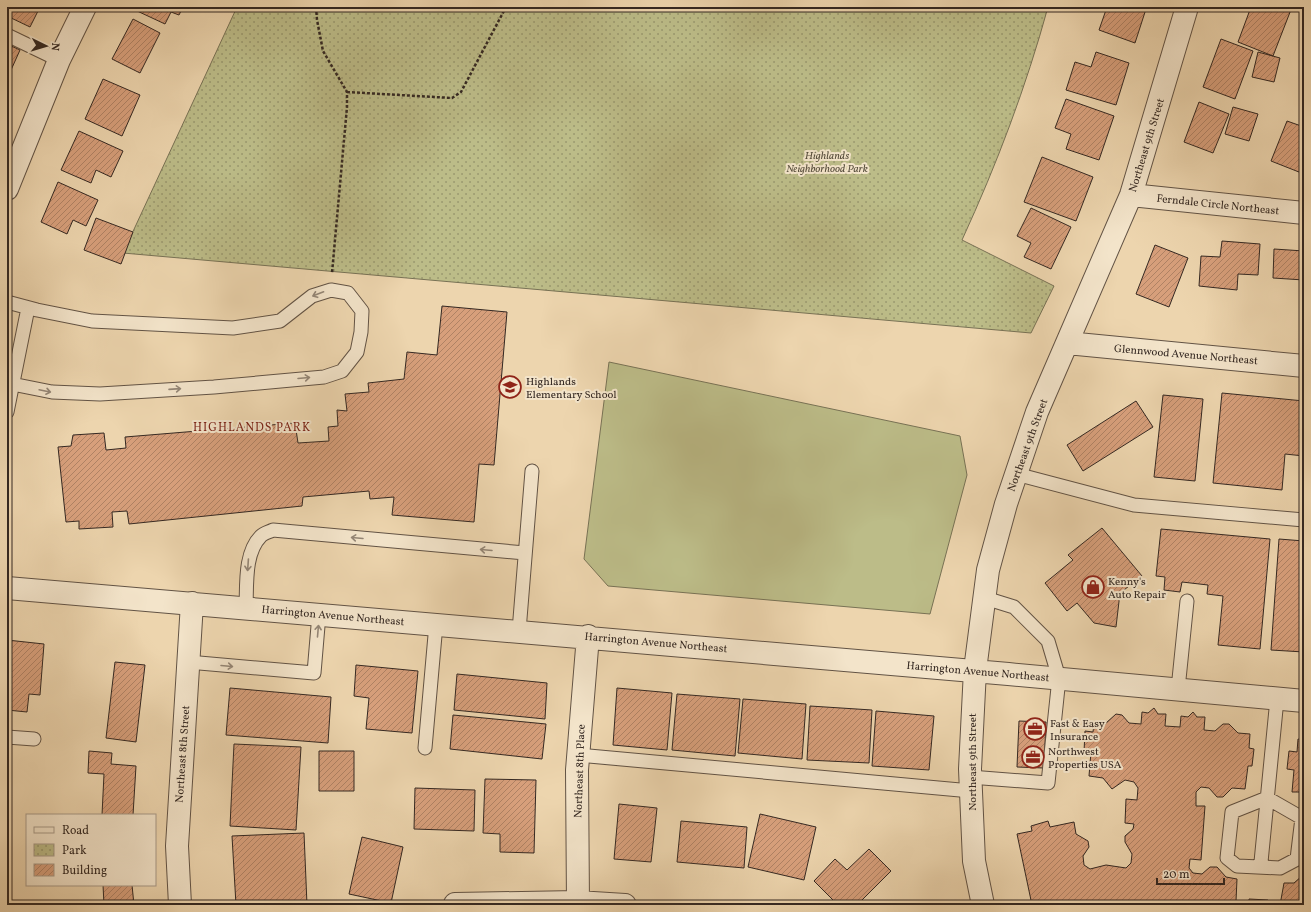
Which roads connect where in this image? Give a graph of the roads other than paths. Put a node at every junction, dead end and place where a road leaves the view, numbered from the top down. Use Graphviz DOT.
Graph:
graph roads {
  1 [pos="85,7"];
  2 [pos="1187,7"];
  3 [pos="7,35"];
  4 [pos="59,60"];
  5 [pos="7,189"];
  6 [pos="1131,195"];
  7 [pos="1304,213"];
  8 [pos="7,302"];
  9 [pos="28,308"];
  10 [pos="1067,343"];
  11 [pos="1304,366"];
  12 [pos="9,384"];
  13 [pos="7,412"];
  14 [pos="532,471"];
  15 [pos="1016,474"];
  16 [pos="1304,520"];
  17 [pos="525,553"];
  18 [pos="7,588"];
  19 [pos="985,598"];
  20 [pos="1187,601"];
  21 [pos="192,604"];
  22 [pos="246,608"];
  23 [pos="319,614"];
  24 [pos="436,624"];
  25 [pos="519,630"];
  26 [pos="588,636"];
  27 [pos="188,662"];
  28 [pos="975,670"];
  29 [pos="1059,678"];
  30 [pos="1178,690"];
  31 [pos="1277,699"];
  32 [pos="1304,702"];
  33 [pos="7,736"];
  34 [pos="34,739"];
  35 [pos="426,748"];
  36 [pos="578,755"];
  37 [pos="970,784"];
  38 [pos="1267,798"];
  39 [pos="1261,862"];
  40 [pos="456,904"];
  41 [pos="577,904"];
  42 [pos="180,905"];
  43 [pos="625,905"];
  44 [pos="983,905"];
  1 -- 4 [label="street"];
  2 -- 6 [label="street, Northeast 9th Street"];
  3 -- 4 [label="lane"];
  4 -- 5 [label="street"];
  6 -- 7 [label="street, Ferndale Circle Northeast"];
  6 -- 10 [label="street, Northeast 9th Street"];
  8 -- 9 [label="lane"];
  9 -- 12 [label="lane"];
  12 -- 9 [label="lane, one-way"];
  10 -- 11 [label="street, Glennwood Avenue Northeast"];
  10 -- 15 [label="street, Northeast 9th Street"];
  12 -- 13 [label="lane"];
  14 -- 17 [label="lane"];
  15 -- 16 [label="lane"];
  15 -- 19 [label="street, Northeast 9th Street"];
  17 -- 22 [label="lane, one-way"];
  17 -- 25 [label="lane"];
  18 -- 21 [label="street, Harrington Avenue Northeast"];
  19 -- 28 [label="street, Northeast 9th Street"];
  19 -- 29 [label="lane"];
  20 -- 30 [label="lane"];
  21 -- 22 [label="street, Harrington Avenue Northeast"];
  21 -- 27 [label="street, Northeast 8th Street"];
  22 -- 23 [label="street, Harrington Avenue Northeast"];
  23 -- 24 [label="street, Harrington Avenue Northeast"];
  27 -- 23 [label="lane, one-way"];
  24 -- 25 [label="street, Harrington Avenue Northeast"];
  24 -- 35 [label="lane"];
  25 -- 26 [label="street, Harrington Avenue Northeast"];
  26 -- 28 [label="street, Harrington Avenue Northeast"];
  26 -- 36 [label="street, Northeast 8th Place"];
  27 -- 42 [label="street, Northeast 8th Street"];
  28 -- 29 [label="street, Harrington Avenue Northeast"];
  28 -- 37 [label="street, Northeast 9th Street"];
  29 -- 30 [label="street, Harrington Avenue Northeast"];
  29 -- 37 [label="lane"];
  30 -- 31 [label="street, Harrington Avenue Northeast"];
  31 -- 32 [label="street, Harrington Avenue Northeast"];
  31 -- 38 [label="lane"];
  33 -- 34 [label="lane"];
  36 -- 37 [label="lane"];
  36 -- 41 [label="street, Northeast 8th Place"];
  37 -- 44 [label="street, Northeast 9th Street"];
  38 -- 38 [label="lane"];
  38 -- 39 [label="lane"];
  40 -- 41 [label="street"];
  41 -- 43 [label="street"];
}
